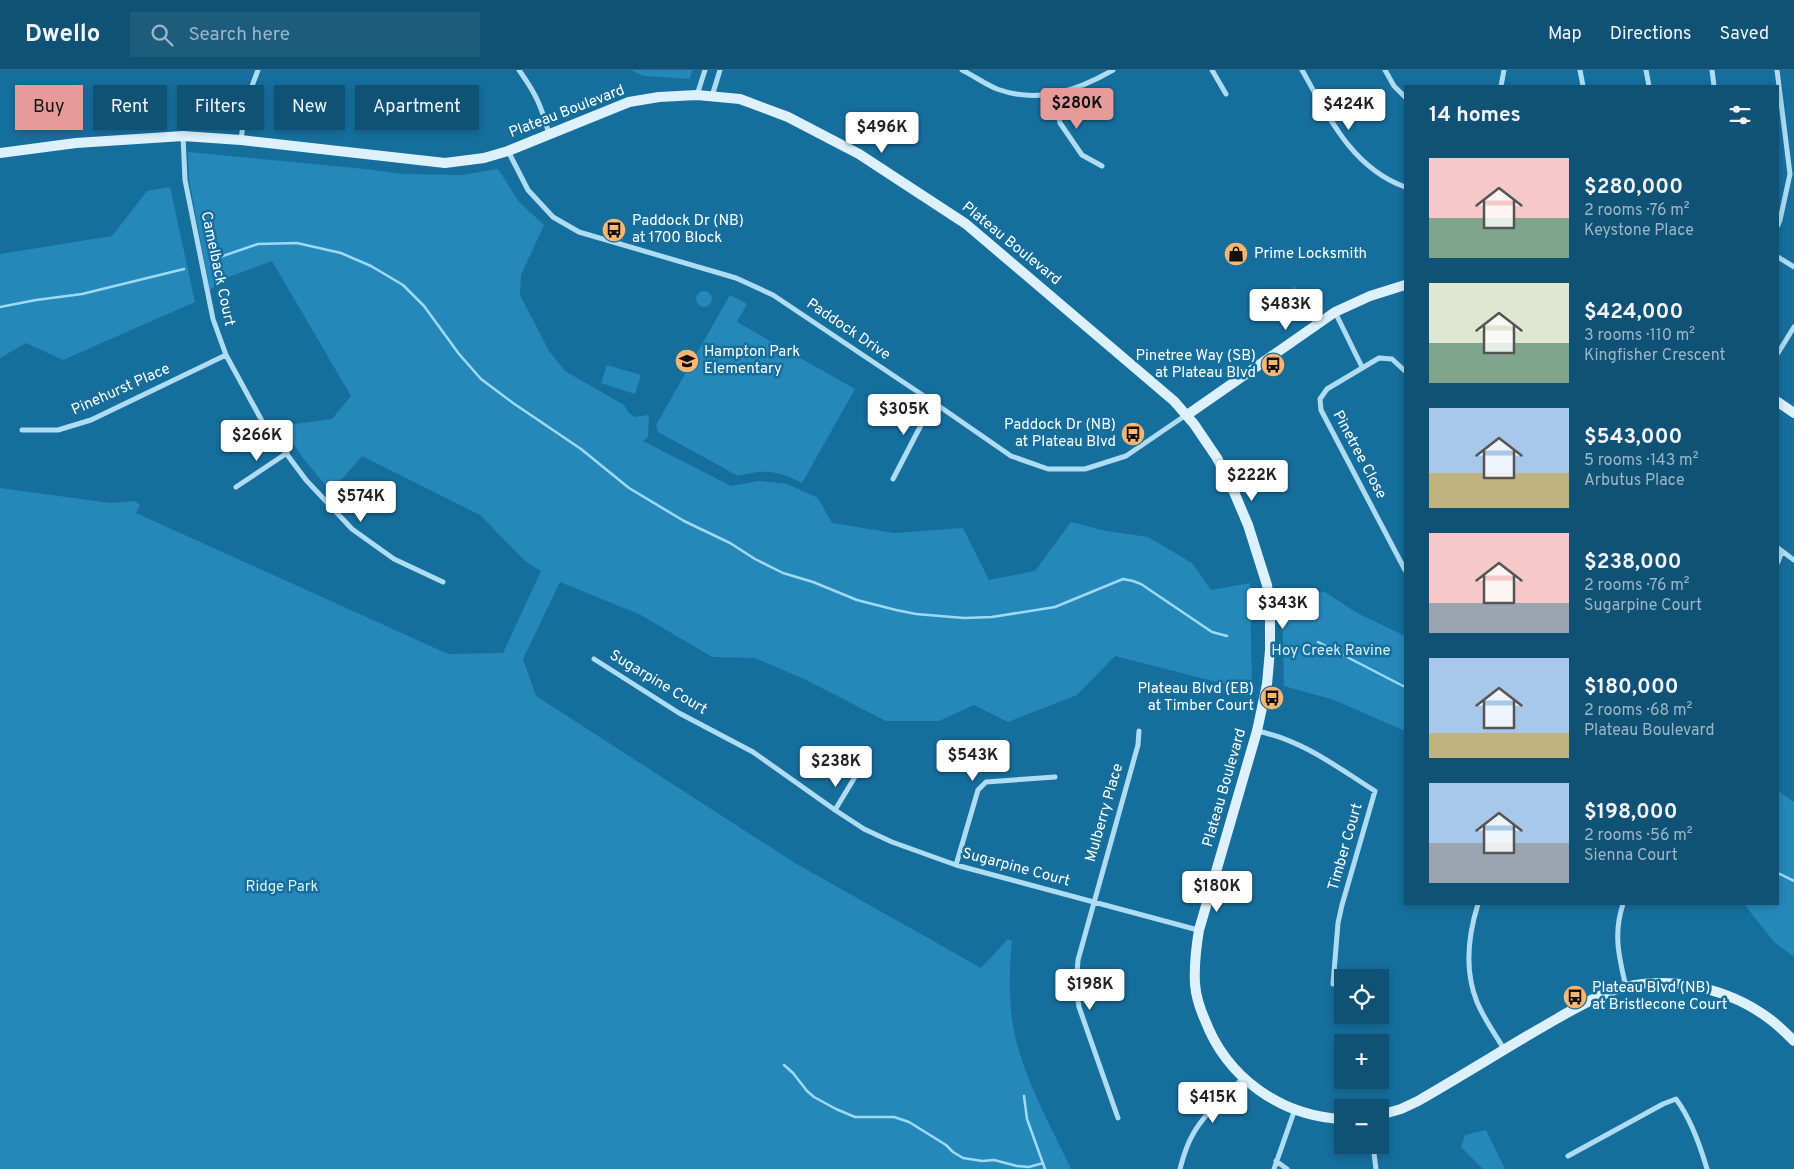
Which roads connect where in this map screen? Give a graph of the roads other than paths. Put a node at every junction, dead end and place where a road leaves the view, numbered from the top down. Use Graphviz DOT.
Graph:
graph roads {
  1 [pos="258,70"];
  2 [pos="519,70"];
  3 [pos="705,70"];
  4 [pos="720,70"];
  5 [pos="962,70"];
  6 [pos="1112,70"];
  7 [pos="1212,70"];
  8 [pos="1302,70"];
  9 [pos="1385,70"];
  10 [pos="1504,70"];
  11 [pos="1580,70"];
  12 [pos="1646,70"];
  13 [pos="1712,70"];
  14 [pos="1777,70"];
  15 [pos="1501,85"];
  16 [pos="1582,85"];
  17 [pos="1649,85"];
  18 [pos="1714,85"];
  19 [pos="1779,85"];
  20 [pos="1779,86"];
  21 [pos="1053,94"];
  22 [pos="1226,94"];
  23 [pos="697,95"];
  24 [pos="712,96"];
  25 [pos="1404,96"];
  26 [pos="549,135"];
  27 [pos="183,136"];
  28 [pos="242,140"];
  29 [pos="508,151"];
  30 [pos="0,153"];
  31 [pos="1102,166"];
  32 [pos="1404,187"];
  33 [pos="1779,222"];
  34 [pos="1779,258"];
  35 [pos="1794,268"];
  36 [pos="1404,286"];
  37 [pos="1335,312"];
  38 [pos="1794,327"];
  39 [pos="1779,351"];
  40 [pos="226,355"];
  41 [pos="1362,367"];
  42 [pos="1404,370"];
  43 [pos="933,402"];
  44 [pos="1779,403"];
  45 [pos="1794,413"];
  46 [pos="1186,415"];
  47 [pos="22,430"];
  48 [pos="287,454"];
  49 [pos="893,479"];
  50 [pos="236,487"];
  51 [pos="1780,550"];
  52 [pos="1794,560"];
  53 [pos="1404,568"];
  54 [pos="443,582"];
  55 [pos="594,659"];
  56 [pos="1257,730"];
  57 [pos="1139,731"];
  58 [pos="855,777"];
  59 [pos="1055,777"];
  60 [pos="835,810"];
  61 [pos="956,866"];
  62 [pos="1093,902"];
  63 [pos="1478,905"];
  64 [pos="1623,905"];
  65 [pos="1199,930"];
  66 [pos="1333,984"];
  67 [pos="1626,987"];
  68 [pos="1794,1041"];
  69 [pos="1504,1049"];
  70 [pos="1243,1078"];
  71 [pos="1295,1109"];
  72 [pos="1389,1112"];
  73 [pos="1118,1118"];
  74 [pos="1334,1118"];
  75 [pos="1374,1154"];
  76 [pos="1568,1156"];
  77 [pos="1276,1161"];
  78 [pos="1180,1169"];
  79 [pos="1274,1169"];
  80 [pos="1287,1169"];
  81 [pos="1376,1169"];
  82 [pos="1707,1169"];
  1 -- 28 [label="street"];
  2 -- 26 [label="street"];
  3 -- 23 [label="street"];
  4 -- 24 [label="street"];
  5 -- 21 [label="street"];
  6 -- 21 [label="street"];
  7 -- 22 [label="street"];
  8 -- 32 [label="street"];
  9 -- 25 [label="street"];
  10 -- 15 [label="street"];
  11 -- 16 [label="street"];
  12 -- 17 [label="street"];
  13 -- 18 [label="street"];
  14 -- 19 [label="street"];
  20 -- 33 [label="street"];
  21 -- 31 [label="street"];
  23 -- 24 [label="street, Plateau Boulevard"];
  23 -- 26 [label="street, Plateau Boulevard"];
  24 -- 46 [label="street, Plateau Boulevard"];
  26 -- 29 [label="street, Plateau Boulevard"];
  27 -- 28 [label="street, Plateau Boulevard"];
  27 -- 30 [label="street, Plateau Boulevard"];
  27 -- 40 [label="street, Camelback Court"];
  28 -- 29 [label="street, Plateau Boulevard"];
  29 -- 43 [label="street, Paddock Drive"];
  34 -- 35 [label="street"];
  36 -- 37 [label="street"];
  37 -- 41 [label="street"];
  37 -- 46 [label="street"];
  38 -- 39 [label="street"];
  40 -- 47 [label="street, Pinehurst Place"];
  40 -- 48 [label="street, Camelback Court"];
  41 -- 42 [label="street, Pinetree Close"];
  41 -- 53 [label="street, Pinetree Close"];
  43 -- 46 [label="street, Paddock Drive"];
  43 -- 49 [label="street"];
  44 -- 45 [label="street"];
  46 -- 56 [label="street, Plateau Boulevard"];
  48 -- 50 [label="street"];
  48 -- 54 [label="street, Camelback Court"];
  51 -- 52 [label="street"];
  55 -- 60 [label="street, Sugarpine Court"];
  56 -- 65 [label="street, Plateau Boulevard"];
  56 -- 66 [label="street, Timber Court"];
  57 -- 62 [label="street, Mulberry Place"];
  58 -- 60 [label="street"];
  59 -- 61 [label="street"];
  60 -- 61 [label="street, Sugarpine Court"];
  61 -- 62 [label="street, Sugarpine Court"];
  62 -- 65 [label="street, Sugarpine Court"];
  62 -- 73 [label="street, Mulberry Place"];
  63 -- 69 [label="street"];
  64 -- 67 [label="street"];
  65 -- 70 [label="street, Plateau Boulevard"];
  67 -- 68 [label="street"];
  67 -- 69 [label="street"];
  69 -- 72 [label="street"];
  70 -- 71 [label="street, Plateau Boulevard"];
  70 -- 78 [label="street"];
  71 -- 74 [label="street, Plateau Boulevard"];
  71 -- 77 [label="street"];
  75 -- 81 [label="street"];
  76 -- 82 [label="street"];
  77 -- 79 [label="street"];
  77 -- 80 [label="street"];
}
